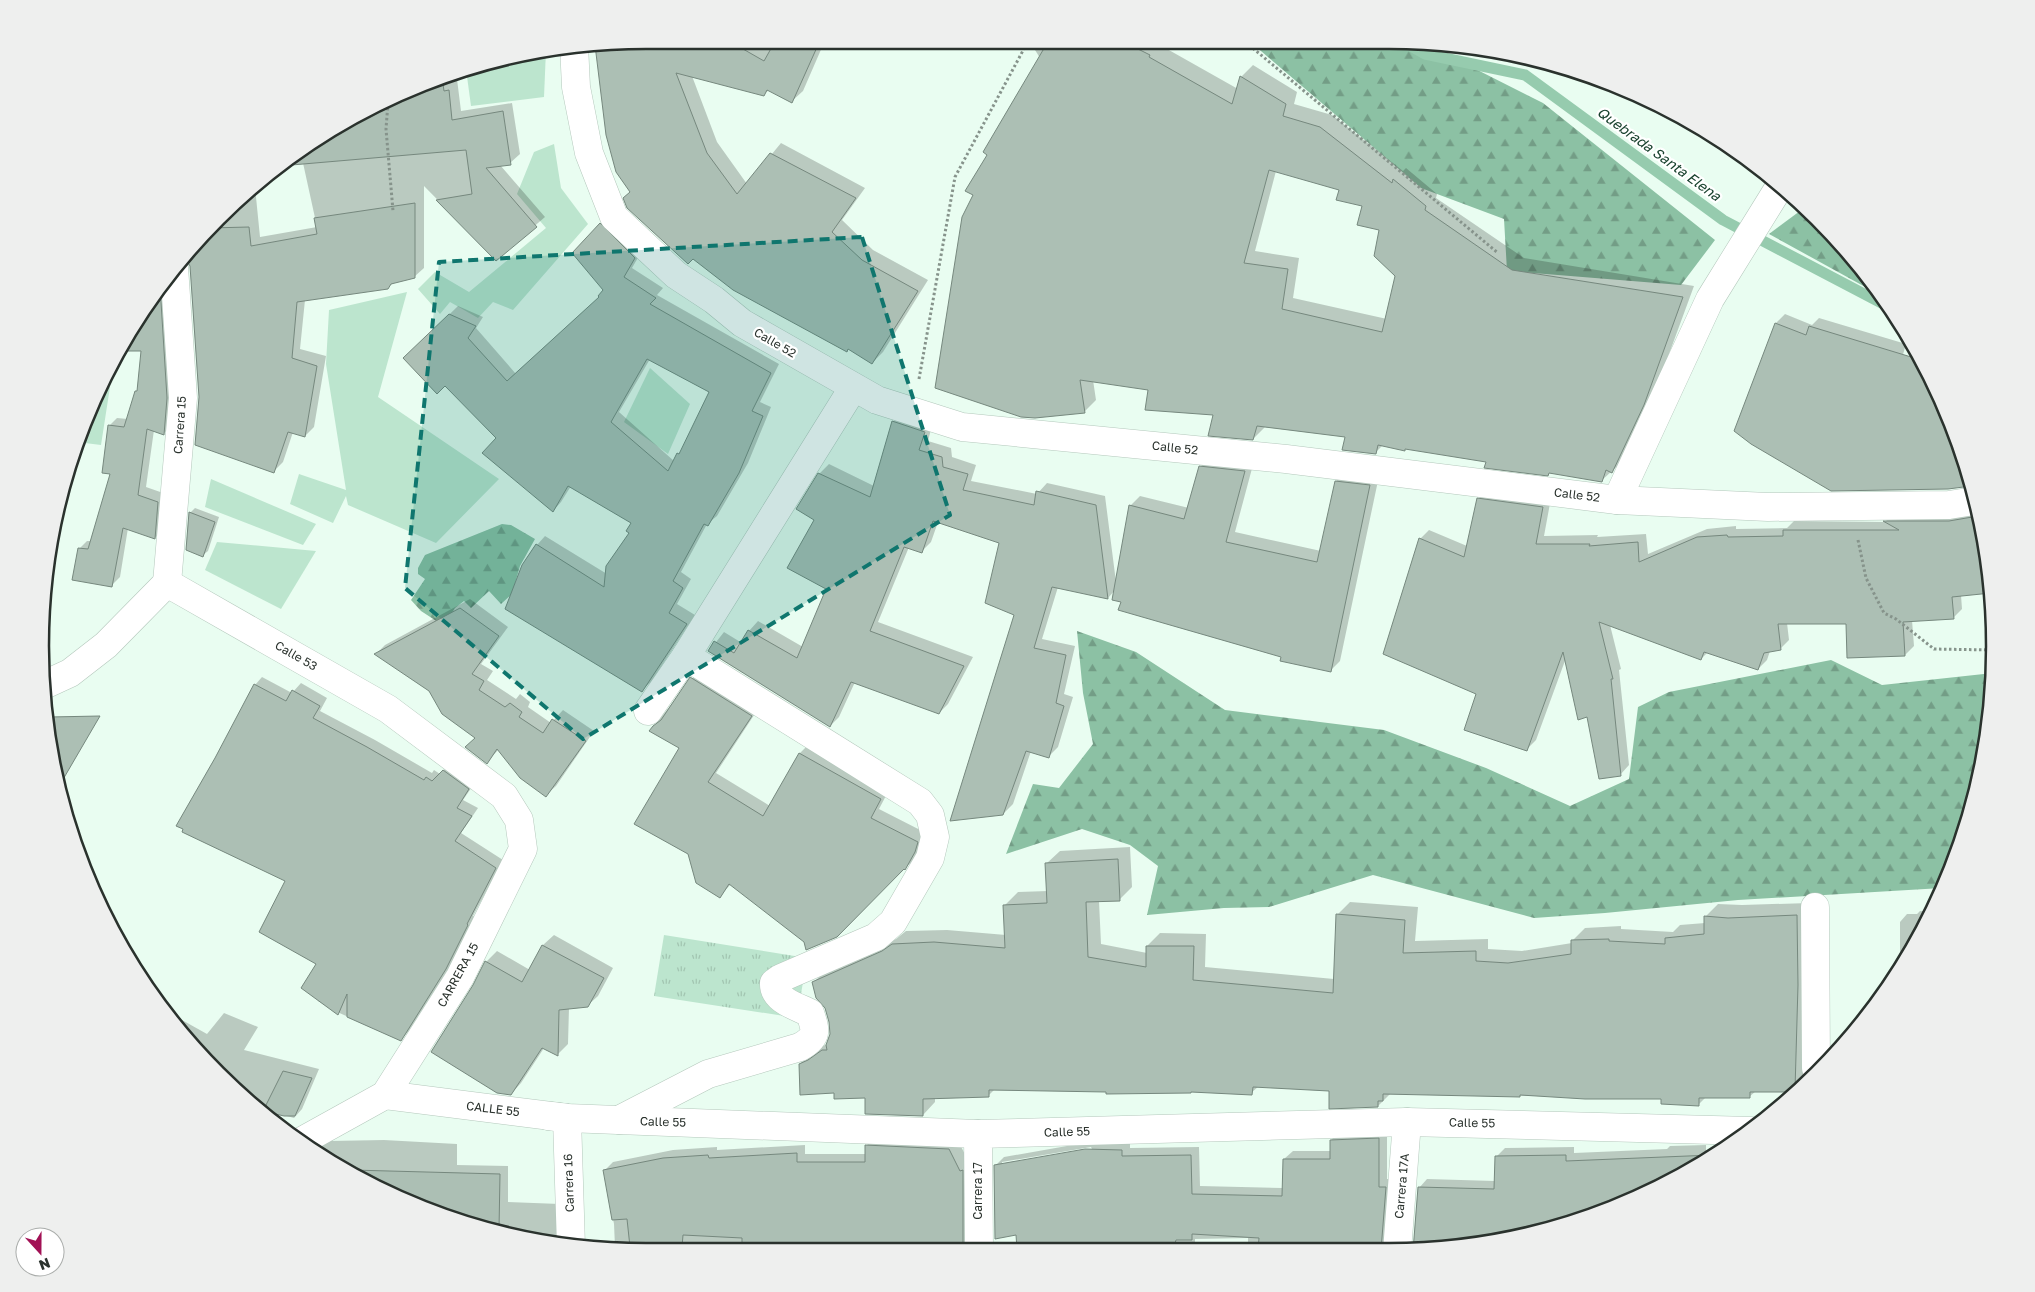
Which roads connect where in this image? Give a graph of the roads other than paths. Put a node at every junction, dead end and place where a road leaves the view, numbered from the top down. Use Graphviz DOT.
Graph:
graph roads {
  1 [pos="574,53"];
  2 [pos="1776,192"];
  3 [pos="175,279"];
  4 [pos="853,388"];
  5 [pos="1617,500"];
  6 [pos="1969,502"];
  7 [pos="167,583"];
  8 [pos="686,656"];
  9 [pos="50,681"];
  10 [pos="648,711"];
  11 [pos="523,849"];
  12 [pos="1815,907"];
  13 [pos="1816,1063"];
  14 [pos="385,1095"];
  15 [pos="567,1118"];
  16 [pos="619,1120"];
  17 [pos="1407,1122"];
  18 [pos="1738,1131"];
  19 [pos="978,1134"];
  20 [pos="307,1138"];
  21 [pos="571,1238"];
  22 [pos="979,1243"];
  23 [pos="1398,1243"];
  1 -- 4 [label="street, Calle 52"];
  2 -- 5 [label="street"];
  3 -- 7 [label="street, Carrera 15"];
  4 -- 5 [label="street, Calle 52"];
  4 -- 8 [label="street"];
  5 -- 6 [label="street, Calle 52"];
  7 -- 9 [label="street"];
  7 -- 11 [label="street, Calle 53"];
  8 -- 10 [label="street"];
  8 -- 16 [label="street"];
  11 -- 14 [label="street, CARRERA 15"];
  12 -- 13 [label="street"];
  14 -- 15 [label="street, CALLE 55"];
  14 -- 20 [label="street"];
  15 -- 16 [label="street, Calle 55"];
  15 -- 21 [label="street, Carrera 16"];
  16 -- 19 [label="street, Calle 55"];
  17 -- 18 [label="street, Calle 55"];
  17 -- 19 [label="street, Calle 55"];
  17 -- 23 [label="street, Carrera 17A"];
  19 -- 22 [label="street, Carrera 17"];
}
